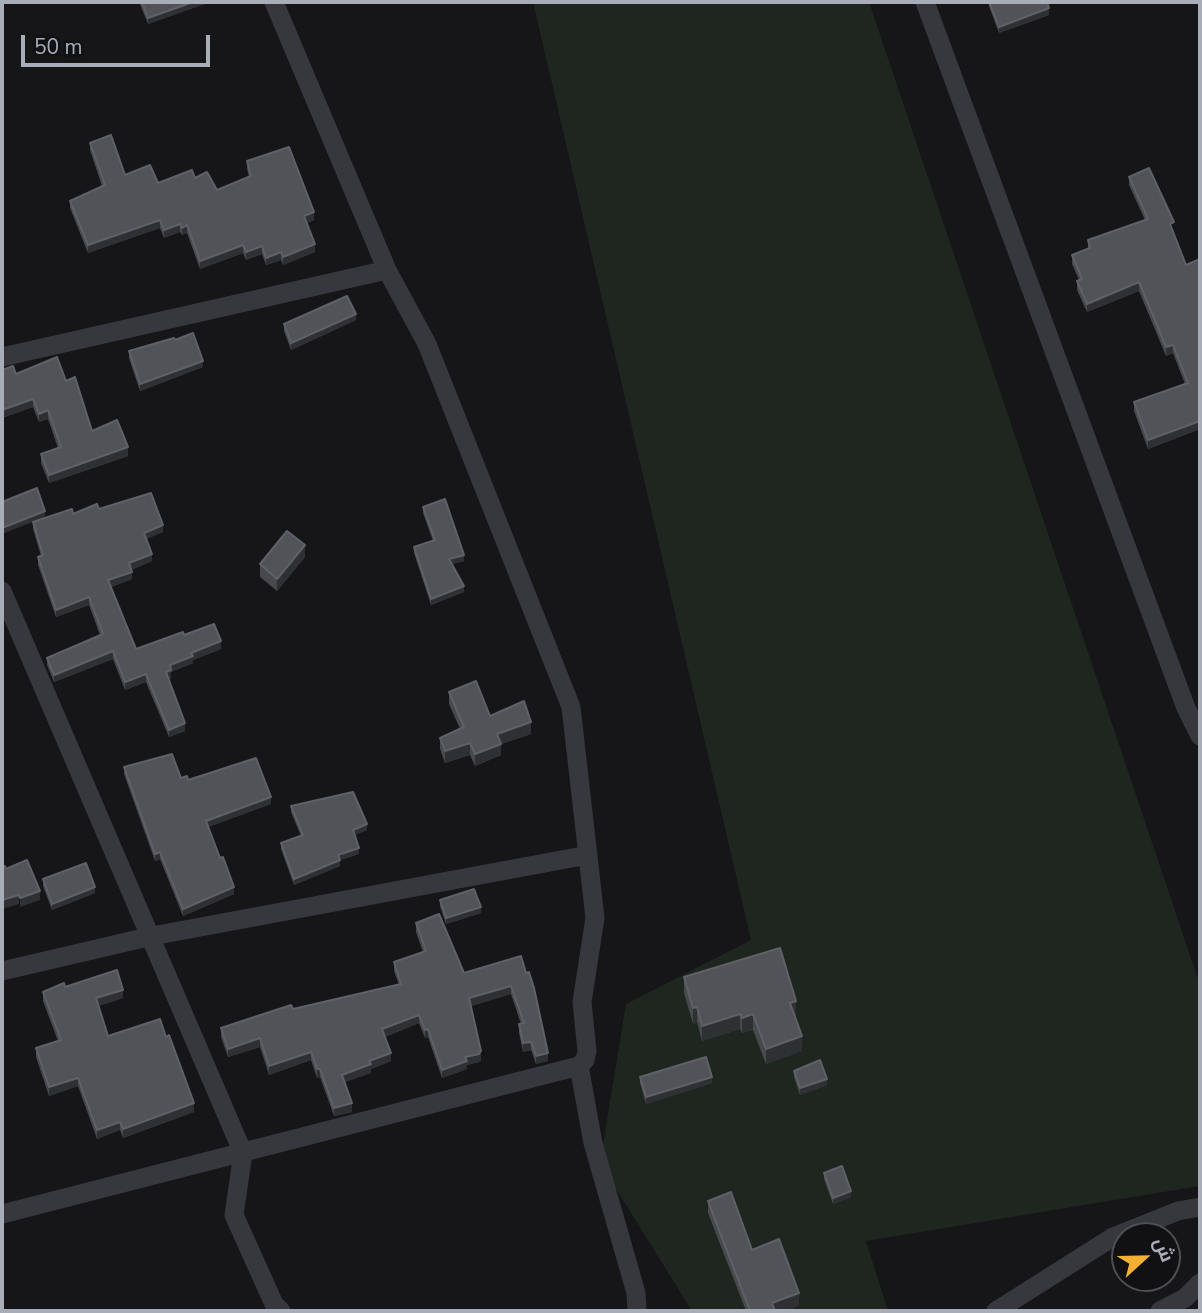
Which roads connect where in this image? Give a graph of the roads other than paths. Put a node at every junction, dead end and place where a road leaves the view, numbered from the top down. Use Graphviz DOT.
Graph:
graph roads {
  1 [pos="274,2"];
  2 [pos="925,2"];
  3 [pos="387,270"];
  4 [pos="2,357"];
  5 [pos="2,591"];
  6 [pos="1193,706"];
  7 [pos="1200,736"];
  8 [pos="588,855"];
  9 [pos="152,936"];
  10 [pos="2,971"];
  11 [pos="579,1066"];
  12 [pos="243,1153"];
  13 [pos="1200,1207"];
  14 [pos="2,1214"];
  15 [pos="1200,1283"];
  16 [pos="281,1311"];
  17 [pos="637,1311"];
  18 [pos="996,1311"];
  19 [pos="1160,1311"];
  1 -- 3 [label="street"];
  2 -- 6 [label="street"];
  3 -- 4 [label="street"];
  3 -- 8 [label="street"];
  5 -- 9 [label="street"];
  6 -- 7 [label="street"];
  8 -- 9 [label="street"];
  8 -- 11 [label="street"];
  9 -- 10 [label="street"];
  9 -- 12 [label="street"];
  11 -- 12 [label="street"];
  11 -- 17 [label="street"];
  12 -- 14 [label="street"];
  12 -- 16 [label="street"];
  13 -- 18 [label="street"];
  15 -- 19 [label="street"];
}
